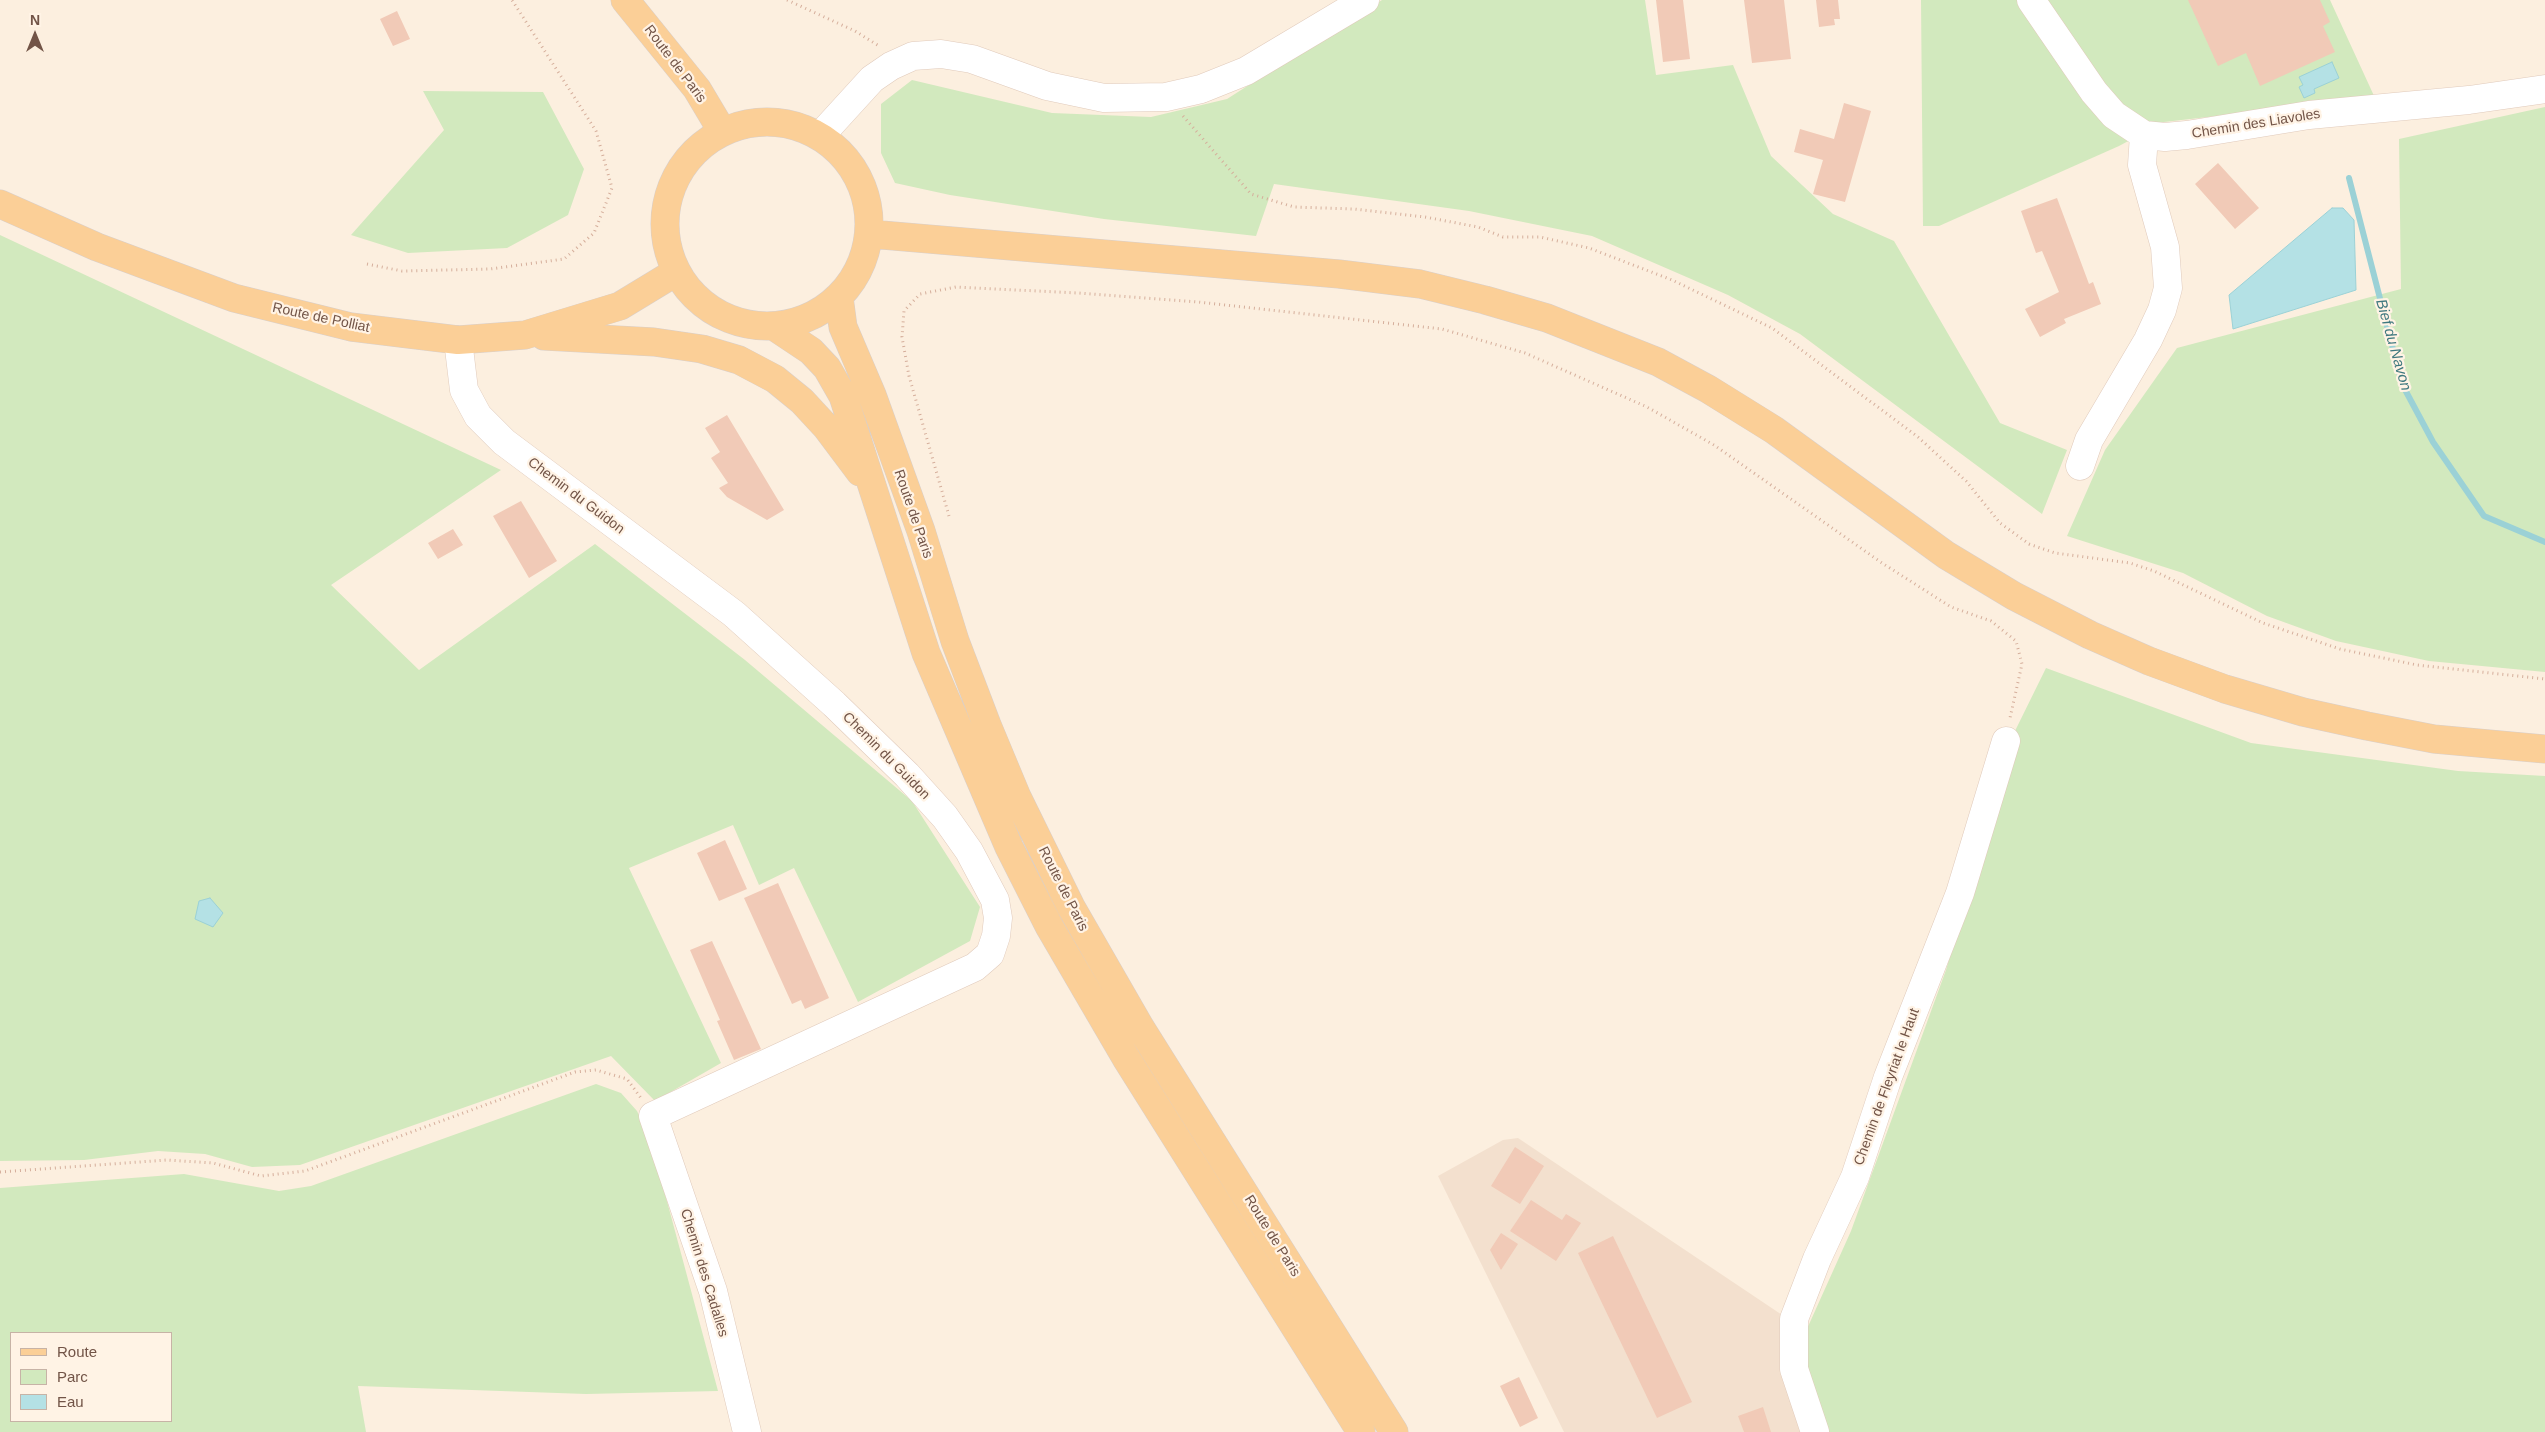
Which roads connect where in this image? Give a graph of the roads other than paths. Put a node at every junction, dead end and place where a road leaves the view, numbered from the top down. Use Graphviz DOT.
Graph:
graph roads {
  1 [pos="625,0"];
  2 [pos="1365,0"];
  3 [pos="2031,0"];
  4 [pos="2545,89"];
  5 [pos="722,131"];
  6 [pos="2144,135"];
  7 [pos="820,136"];
  8 [pos="0,204"];
  9 [pos="870,234"];
  10 [pos="676,272"];
  11 [pos="839,297"];
  12 [pos="775,327"];
  13 [pos="525,335"];
  14 [pos="458,340"];
  15 [pos="2080,466"];
  16 [pos="871,487"];
  17 [pos="2006,741"];
  18 [pos="2545,749"];
  19 [pos="653,1116"];
  20 [pos="747,1432"];
  21 [pos="1361,1432"];
  22 [pos="1394,1432"];
  23 [pos="1815,1432"];
  1 -- 5 [label="main road, Route de Paris"];
  2 -- 7 [label="street"];
  3 -- 6 [label="street, Chemin des Liavoles"];
  4 -- 6 [label="street, Chemin des Liavoles"];
  5 -- 7 [label="main road"];
  5 -- 10 [label="main road"];
  6 -- 15 [label="street"];
  7 -- 9 [label="main road"];
  8 -- 14 [label="main road, Route de Polliat"];
  9 -- 11 [label="main road"];
  9 -- 18 [label="main road"];
  10 -- 12 [label="main road"];
  10 -- 13 [label="main road, Route de Polliat"];
  11 -- 12 [label="main road"];
  11 -- 22 [label="main road, Route de Paris"];
  12 -- 16 [label="main road, Route de Paris"];
  13 -- 14 [label="main road, Route de Polliat"];
  13 -- 16 [label="main road"];
  14 -- 19 [label="street, Chemin du Guidon"];
  16 -- 21 [label="main road, Route de Paris"];
  17 -- 23 [label="street, Chemin de Fleyriat le Haut"];
  19 -- 20 [label="street, Chemin des Cadalles"];
}
